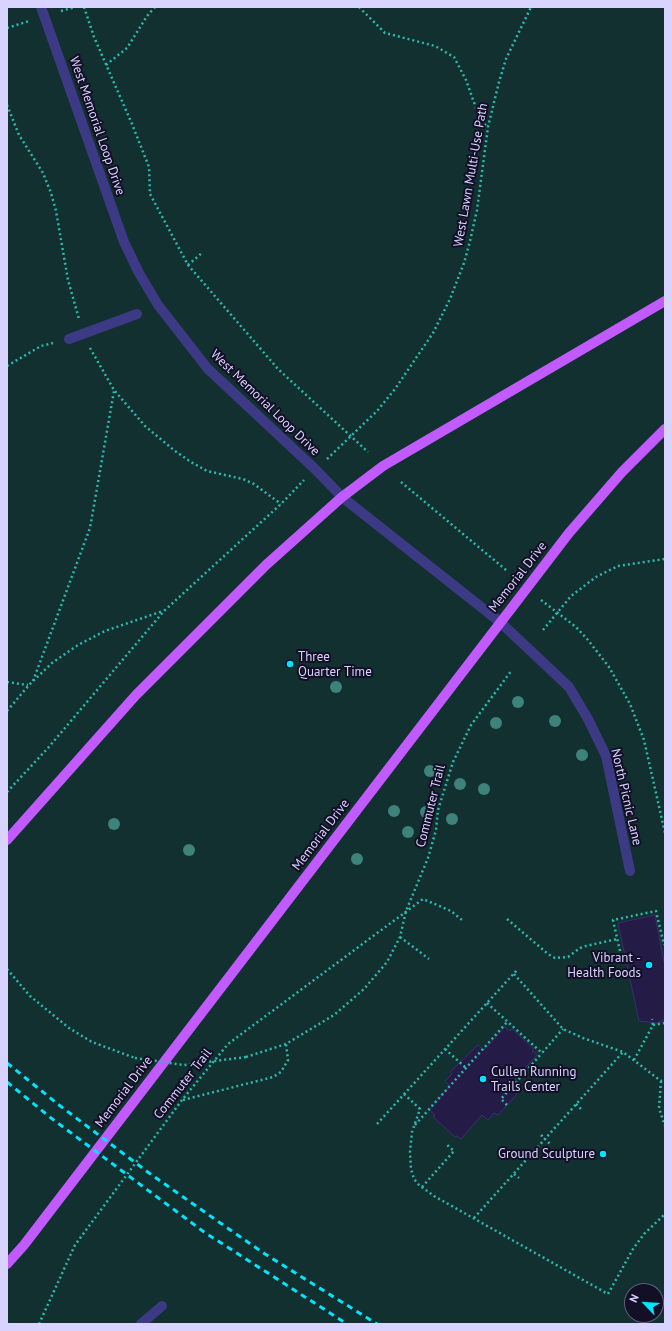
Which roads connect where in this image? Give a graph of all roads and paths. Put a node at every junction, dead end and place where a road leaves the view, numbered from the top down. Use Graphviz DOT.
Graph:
graph roads {
  1 [pos="41,7"];
  2 [pos="75,7"];
  3 [pos="84,7"];
  4 [pos="155,7"];
  5 [pos="359,7"];
  6 [pos="531,7"];
  7 [pos="63,10"];
  8 [pos="23,24"];
  9 [pos="7,28"];
  10 [pos="106,65"];
  11 [pos="488,127"];
  12 [pos="203,252"];
  13 [pos="188,265"];
  14 [pos="665,301"];
  15 [pos="138,314"];
  16 [pos="70,339"];
  17 [pos="7,366"];
  18 [pos="114,390"];
  19 [pos="665,429"];
  20 [pos="350,436"];
  21 [pos="368,452"];
  22 [pos="333,453"];
  23 [pos="401,482"];
  24 [pos="293,490"];
  25 [pos="342,497"];
  26 [pos="665,559"];
  27 [pos="506,570"];
  28 [pos="541,600"];
  29 [pos="164,610"];
  30 [pos="557,612"];
  31 [pos="500,622"];
  32 [pos="543,630"];
  33 [pos="512,670"];
  34 [pos="33,681"];
  35 [pos="7,682"];
  36 [pos="29,685"];
  37 [pos="7,711"];
  38 [pos="7,792"];
  39 [pos="665,833"];
  40 [pos="7,840"];
  41 [pos="630,871"];
  42 [pos="406,911"];
  43 [pos="507,919"];
  44 [pos="462,920"];
  45 [pos="400,937"];
  46 [pos="617,939"];
  47 [pos="663,945"];
  48 [pos="620,951"];
  49 [pos="429,959"];
  50 [pos="7,969"];
  51 [pos="517,970"];
  52 [pos="514,974"];
  53 [pos="487,1003"];
  54 [pos="652,1018"];
  55 [pos="508,1021"];
  56 [pos="665,1023"];
  57 [pos="653,1025"];
  58 [pos="563,1029"];
  59 [pos="286,1044"];
  60 [pos="445,1049"];
  61 [pos="623,1052"];
  62 [pos="542,1053"];
  63 [pos="634,1060"];
  64 [pos="466,1068"];
  65 [pos="665,1080"];
  66 [pos="660,1081"];
  67 [pos="404,1094"];
  68 [pos="182,1100"];
  69 [pos="576,1104"];
  70 [pos="507,1105"];
  71 [pos="581,1109"];
  72 [pos="377,1124"];
  73 [pos="414,1126"];
  74 [pos="665,1126"];
  75 [pos="541,1135"];
  76 [pos="546,1139"];
  77 [pos="550,1144"];
  78 [pos="447,1145"];
  79 [pos="514,1174"];
  80 [pos="518,1178"];
  81 [pos="422,1187"];
  82 [pos="665,1214"];
  83 [pos="474,1218"];
  84 [pos="24,1245"];
  85 [pos="7,1264"];
  86 [pos="7,1270"];
  87 [pos="162,1306"];
  88 [pos="39,1324"];
  89 [pos="141,1324"];
  1 -- 25 [label="street, West Memorial Loop Drive"];
  2 -- 7 [label="path"];
  3 -- 10 [label="path"];
  4 -- 10 [label="path"];
  5 -- 11 [label="path"];
  6 -- 11 [label="path, West Lawn Multi-Use Path"];
  8 -- 9 [label="path"];
  10 -- 13 [label="path"];
  11 -- 20 [label="path, West Lawn Multi-Use Path"];
  12 -- 13 [label="path"];
  13 -- 20 [label="path"];
  14 -- 25 [label="main road"];
  15 -- 16 [label="street"];
  16 -- 17 [label="path"];
  18 -- 34 [label="path"];
  19 -- 31 [label="main road, Memorial Drive"];
  20 -- 21 [label="path"];
  20 -- 22 [label="path, West Lawn Multi-Use Path"];
  23 -- 27 [label="path"];
  24 -- 29 [label="path"];
  25 -- 31 [label="street, West Memorial Loop Drive"];
  25 -- 40 [label="main road"];
  26 -- 30 [label="path"];
  28 -- 30 [label="path"];
  29 -- 34 [label="path"];
  29 -- 38 [label="path"];
  30 -- 32 [label="path"];
  30 -- 39 [label="path"];
  31 -- 41 [label="street, North Picnic Lane"];
  31 -- 84 [label="main road, Memorial Drive"];
  33 -- 42 [label="path, Commuter Trail"];
  34 -- 36 [label="path"];
  35 -- 36 [label="path"];
  36 -- 37 [label="path"];
  42 -- 44 [label="path, Commuter Trail"];
  42 -- 45 [label="path"];
  42 -- 68 [label="path, Commuter Trail"];
  43 -- 46 [label="path"];
  45 -- 49 [label="path"];
  45 -- 59 [label="path"];
  46 -- 47 [label="path"];
  46 -- 48 [label="path"];
  50 -- 59 [label="path, bridge"];
  51 -- 52 [label="path"];
  52 -- 53 [label="path"];
  52 -- 58 [label="path"];
  53 -- 55 [label="path"];
  53 -- 60 [label="path"];
  54 -- 57 [label="path"];
  55 -- 62 [label="path"];
  55 -- 64 [label="path"];
  56 -- 57 [label="path"];
  57 -- 63 [label="path"];
  58 -- 61 [label="path"];
  58 -- 62 [label="path"];
  59 -- 68 [label="path"];
  60 -- 64 [label="path"];
  60 -- 67 [label="path"];
  61 -- 63 [label="path"];
  61 -- 69 [label="path"];
  62 -- 70 [label="path"];
  63 -- 66 [label="path"];
  64 -- 73 [label="path"];
  65 -- 66 [label="path"];
  66 -- 74 [label="path"];
  67 -- 72 [label="path"];
  67 -- 73 [label="path"];
  68 -- 88 [label="path, Commuter Trail"];
  69 -- 71 [label="path"];
  69 -- 76 [label="path"];
  73 -- 81 [label="path"];
  75 -- 76 [label="path"];
  76 -- 77 [label="path"];
  76 -- 79 [label="path"];
  78 -- 81 [label="path"];
  79 -- 80 [label="path"];
  79 -- 83 [label="path"];
  81 -- 83 [label="path"];
  82 -- 83 [label="path"];
  84 -- 85 [label="main road, Memorial Drive"];
  84 -- 86 [label="main road"];
  87 -- 89 [label="street"];
}
